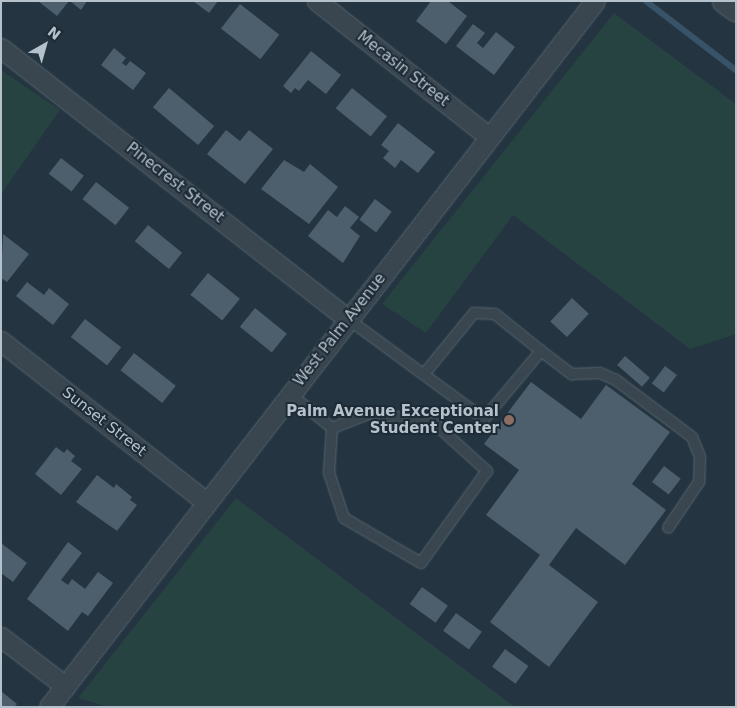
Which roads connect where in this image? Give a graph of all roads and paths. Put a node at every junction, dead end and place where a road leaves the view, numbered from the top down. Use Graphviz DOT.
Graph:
graph roads {
  1 [pos="317,1"];
  2 [pos="595,1"];
  3 [pos="725,1"];
  4 [pos="736,9"];
  5 [pos="1,48"];
  6 [pos="490,137"];
  7 [pos="348,319"];
  8 [pos="1,341"];
  9 [pos="540,351"];
  10 [pos="424,374"];
  11 [pos="290,394"];
  12 [pos="332,428"];
  13 [pos="206,502"];
  14 [pos="668,528"];
  15 [pos="1,637"];
  16 [pos="65,686"];
  17 [pos="49,707"];
  1 -- 6 [label="street, Mecasin Street"];
  2 -- 6 [label="street, West Palm Avenue"];
  3 -- 4 [label="street"];
  5 -- 7 [label="street, Pinecrest Street"];
  6 -- 7 [label="street, West Palm Avenue"];
  7 -- 10 [label="lane"];
  7 -- 11 [label="street, West Palm Avenue"];
  8 -- 13 [label="street, Sunset Street"];
  9 -- 10 [label="lane"];
  9 -- 10 [label="lane"];
  9 -- 14 [label="lane"];
  11 -- 12 [label="lane"];
  11 -- 13 [label="street, West Palm Avenue"];
  12 -- 12 [label="lane"];
  13 -- 16 [label="street, West Palm Avenue"];
  15 -- 16 [label="street"];
  16 -- 17 [label="street, West Palm Avenue"];
}
